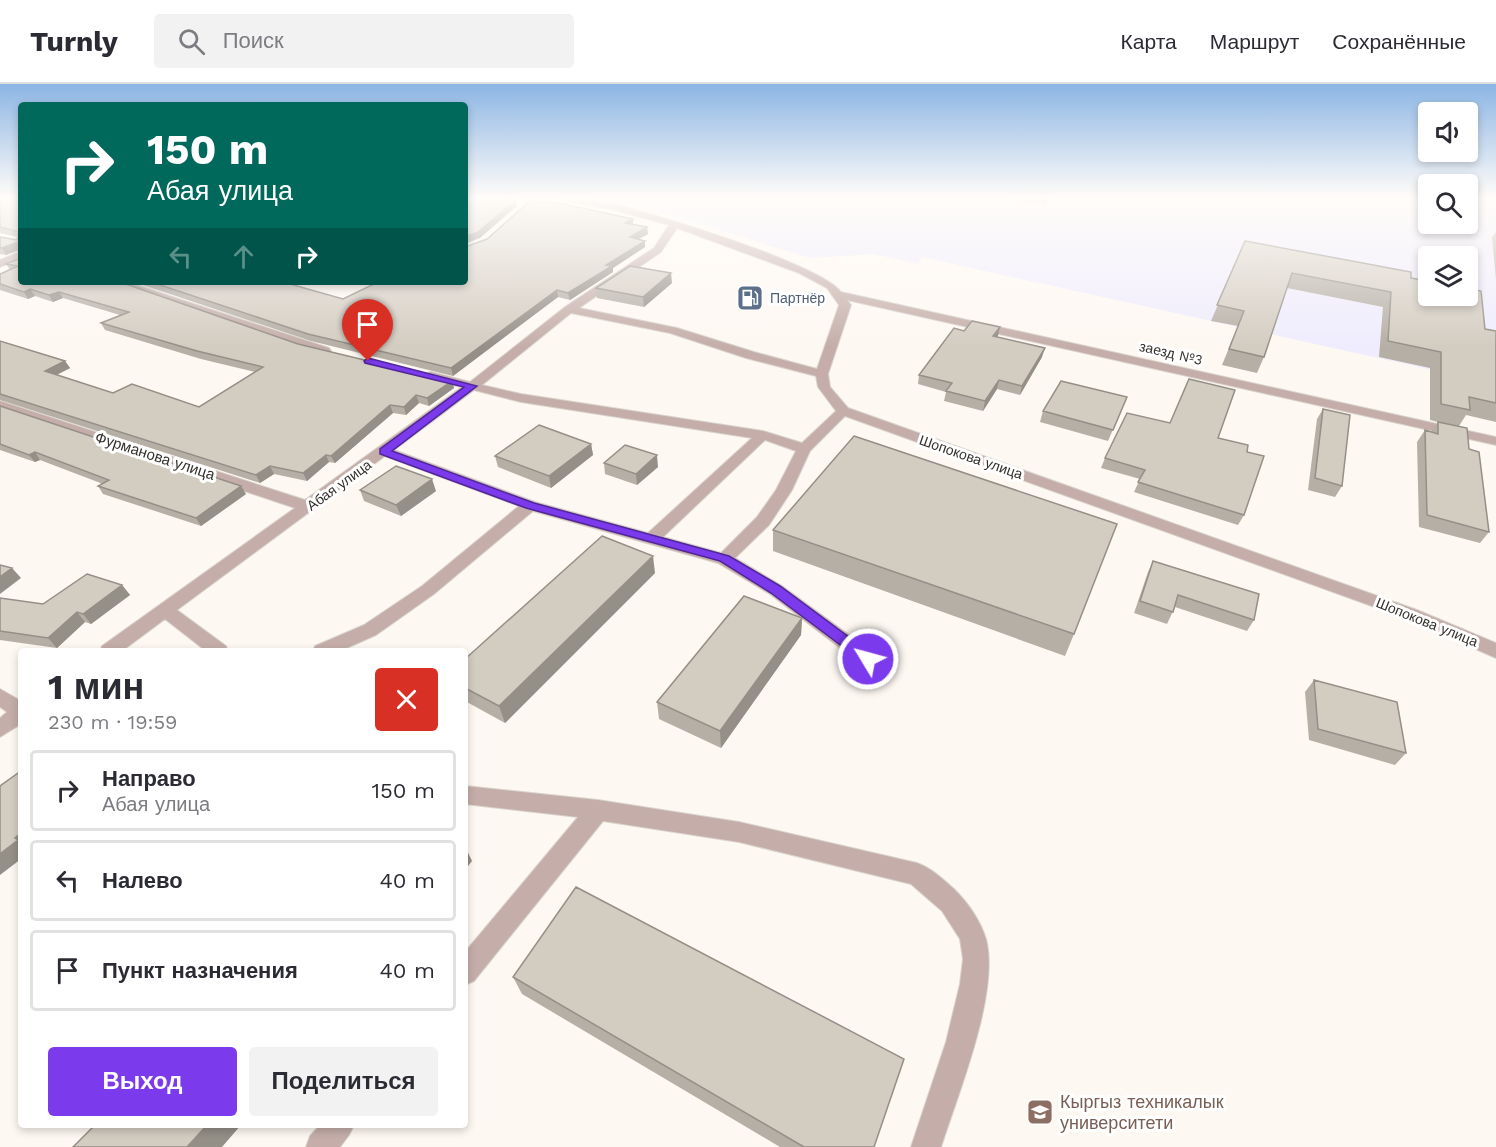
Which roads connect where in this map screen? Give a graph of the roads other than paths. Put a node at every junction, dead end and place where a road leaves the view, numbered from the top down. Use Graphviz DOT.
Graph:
graph roads {
  1 [pos="660,248"];
  2 [pos="739,248"];
  3 [pos="18,255"];
  4 [pos="0,264"];
  5 [pos="126,285"];
  6 [pos="840,295"];
  7 [pos="569,309"];
  8 [pos="339,354"];
  9 [pos="417,373"];
  10 [pos="822,374"];
  11 [pos="472,386"];
  12 [pos="0,405"];
  13 [pos="843,411"];
  14 [pos="763,435"];
  15 [pos="1496,441"];
  16 [pos="804,448"];
  17 [pos="384,452"];
  18 [pos="530,505"];
  19 [pos="309,507"];
  20 [pos="651,539"];
  21 [pos="724,558"];
  22 [pos="166,611"];
  23 [pos="113,648"];
  24 [pos="215,648"];
  25 [pos="329,648"];
  26 [pos="1496,651"];
  27 [pos="868,659"];
  28 [pos="0,697"];
  29 [pos="18,710"];
  30 [pos="18,714"];
  31 [pos="0,729"];
  32 [pos="468,795"];
  33 [pos="597,810"];
  34 [pos="468,968"];
  35 [pos="337,1128"];
  36 [pos="321,1147"];
  37 [pos="926,1147"];
  1 -- 7 [label="street, Абая улица"];
  2 -- 6 [label="street"];
  3 -- 4 [label="street"];
  5 -- 8 [label="street"];
  6 -- 10 [label="street"];
  6 -- 15 [label="street, заезд №3"];
  7 -- 10 [label="street"];
  7 -- 11 [label="street, Абая улица"];
  9 -- 11 [label="street"];
  10 -- 13 [label="street"];
  11 -- 14 [label="street"];
  11 -- 17 [label="street, Абая улица"];
  12 -- 19 [label="street, Фурманова улица"];
  13 -- 16 [label="street"];
  13 -- 26 [label="street, Шопокова улица"];
  14 -- 16 [label="street"];
  14 -- 20 [label="street"];
  16 -- 21 [label="street"];
  17 -- 18 [label="street"];
  17 -- 19 [label="street, Абая улица"];
  18 -- 20 [label="street"];
  18 -- 25 [label="street"];
  19 -- 22 [label="street, Абая улица"];
  20 -- 21 [label="street"];
  21 -- 27 [label="street"];
  22 -- 23 [label="street, Абая улица"];
  22 -- 24 [label="street"];
  28 -- 29 [label="street"];
  30 -- 31 [label="street"];
  32 -- 33 [label="street"];
  33 -- 34 [label="street"];
  33 -- 37 [label="street"];
  35 -- 36 [label="street"];
}
